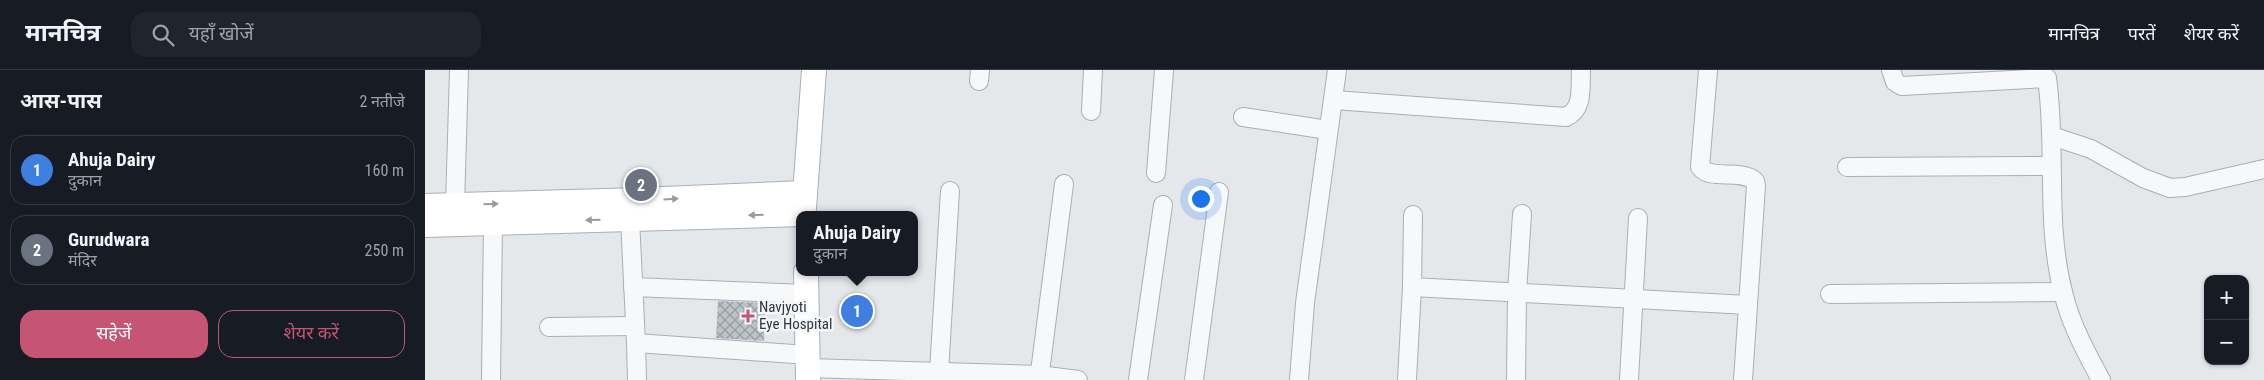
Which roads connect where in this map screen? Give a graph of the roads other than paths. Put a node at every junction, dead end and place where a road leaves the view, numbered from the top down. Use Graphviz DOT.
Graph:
graph roads {
  1 [pos="459,70"];
  2 [pos="813,70"];
  3 [pos="1093,70"];
  4 [pos="1163,70"];
  5 [pos="1337,70"];
  6 [pos="1581,70"];
  7 [pos="1708,70"];
  8 [pos="1891,70"];
  9 [pos="2046,74"];
  10 [pos="1334,100"];
  11 [pos="1091,111"];
  12 [pos="1243,117"];
  13 [pos="1329,130"];
  14 [pos="2052,136"];
  15 [pos="2051,166"];
  16 [pos="1847,167"];
  17 [pos="2264,169"];
  18 [pos="1156,174"];
  19 [pos="1064,184"];
  20 [pos="950,191"];
  21 [pos="1219,192"];
  22 [pos="455,205"];
  23 [pos="425,206"];
  24 [pos="1163,206"];
  25 [pos="804,207"];
  26 [pos="1413,214"];
  27 [pos="1522,214"];
  28 [pos="1638,218"];
  29 [pos="630,219"];
  30 [pos="493,223"];
  31 [pos="425,225"];
  32 [pos="806,283"];
  33 [pos="633,287"];
  34 [pos="1412,287"];
  35 [pos="2063,292"];
  36 [pos="1517,293"];
  37 [pos="1830,294"];
  38 [pos="1633,300"];
  39 [pos="1748,304"];
  40 [pos="549,327"];
  41 [pos="635,335"];
  42 [pos="808,368"];
  43 [pos="939,372"];
  44 [pos="1039,378"];
  45 [pos="491,380"];
  46 [pos="637,380"];
  47 [pos="1077,380"];
  48 [pos="1138,380"];
  49 [pos="1194,380"];
  50 [pos="1299,380"];
  51 [pos="1407,380"];
  52 [pos="1516,380"];
  53 [pos="1629,380"];
  54 [pos="1743,380"];
  55 [pos="2101,380"];
  1 -- 22 [label="street"];
  2 -- 25 [label="main road"];
  3 -- 11 [label="street"];
  4 -- 18 [label="street"];
  5 -- 10 [label="street"];
  6 -- 10 [label="street"];
  7 -- 39 [label="street"];
  8 -- 9 [label="street"];
  9 -- 14 [label="street"];
  10 -- 13 [label="street"];
  12 -- 13 [label="street"];
  13 -- 50 [label="street"];
  14 -- 15 [label="street"];
  14 -- 17 [label="street"];
  15 -- 16 [label="street"];
  15 -- 35 [label="street"];
  19 -- 44 [label="street"];
  20 -- 43 [label="street"];
  21 -- 49 [label="street"];
  22 -- 23 [label="main road"];
  22 -- 25 [label="main road, one-way"];
  24 -- 48 [label="street"];
  25 -- 29 [label="main road, one-way"];
  26 -- 34 [label="street"];
  27 -- 36 [label="street"];
  28 -- 38 [label="street"];
  29 -- 30 [label="main road, one-way"];
  29 -- 33 [label="street"];
  30 -- 31 [label="main road"];
  30 -- 45 [label="street"];
  32 -- 33 [label="street"];
  32 -- 42 [label="main road"];
  33 -- 41 [label="street"];
  34 -- 36 [label="street"];
  34 -- 51 [label="street"];
  35 -- 37 [label="street"];
  35 -- 55 [label="street"];
  36 -- 38 [label="street"];
  36 -- 52 [label="street"];
  38 -- 39 [label="street"];
  38 -- 53 [label="street"];
  39 -- 54 [label="street"];
  40 -- 41 [label="street"];
  41 -- 42 [label="street"];
  41 -- 46 [label="street"];
  42 -- 43 [label="street"];
  43 -- 44 [label="street"];
  44 -- 47 [label="street"];
}
